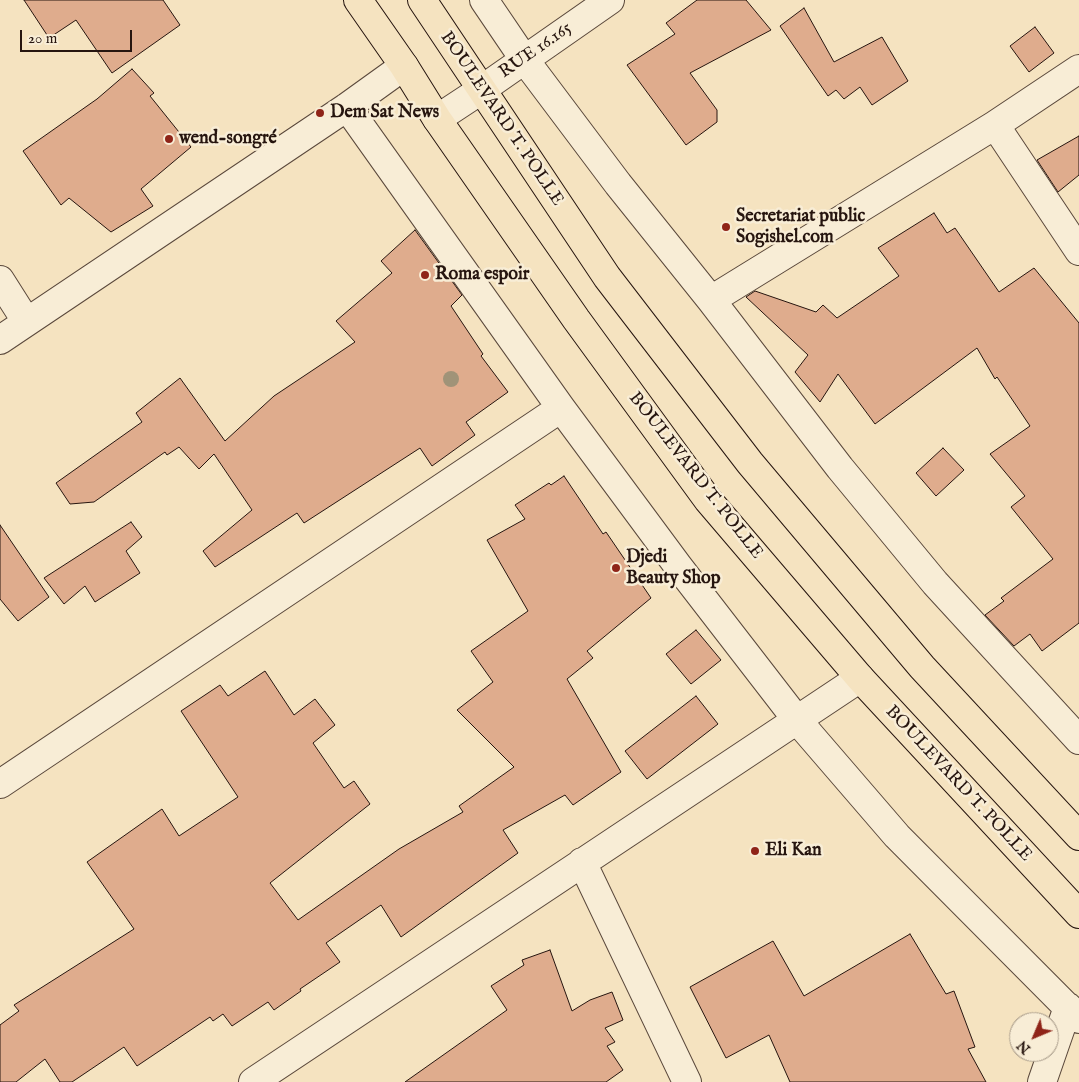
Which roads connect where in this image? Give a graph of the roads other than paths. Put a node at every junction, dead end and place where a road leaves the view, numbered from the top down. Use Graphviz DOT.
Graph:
graph roads {
  1 [pos="358,0"];
  2 [pos="422,0"];
  3 [pos="484,0"];
  4 [pos="610,0"];
  5 [pos="524,59"];
  6 [pos="404,66"];
  7 [pos="1079,69"];
  8 [pos="481,90"];
  9 [pos="347,107"];
  10 [pos="437,119"];
  11 [pos="995,125"];
  12 [pos="1079,251"];
  13 [pos="0,280"];
  14 [pos="711,300"];
  15 [pos="26,322"];
  16 [pos="0,340"];
  17 [pos="562,408"];
  18 [pos="860,678"];
  19 [pos="797,720"];
  20 [pos="1079,740"];
  21 [pos="0,784"];
  22 [pos="1079,836"];
  23 [pos="582,862"];
  24 [pos="1079,914"];
  25 [pos="1074,1013"];
  26 [pos="253,1082"];
  27 [pos="687,1082"];
  28 [pos="1042,1082"];
  1 -- 6 [label="highway, BOULEVARD T. POLLE"];
  2 -- 8 [label="highway, BOULEVARD T. POLLE"];
  3 -- 5 [label="street"];
  4 -- 5 [label="street, RUE 16.165"];
  5 -- 8 [label="street, RUE 16.165"];
  5 -- 14 [label="street"];
  6 -- 9 [label="street"];
  6 -- 10 [label="highway, BOULEVARD T. POLLE"];
  7 -- 11 [label="street"];
  8 -- 10 [label="street, RUE 16.165"];
  8 -- 22 [label="highway, BOULEVARD T. POLLE"];
  9 -- 15 [label="street"];
  9 -- 17 [label="street"];
  10 -- 18 [label="highway, BOULEVARD T. POLLE"];
  11 -- 12 [label="street"];
  11 -- 14 [label="street"];
  13 -- 15 [label="street"];
  14 -- 20 [label="street"];
  15 -- 16 [label="street"];
  17 -- 19 [label="street"];
  17 -- 21 [label="street"];
  18 -- 19 [label="street"];
  18 -- 24 [label="highway, BOULEVARD T. POLLE"];
  19 -- 23 [label="street"];
  19 -- 25 [label="street"];
  23 -- 26 [label="street"];
  23 -- 27 [label="street"];
  25 -- 28 [label="street"];
}
